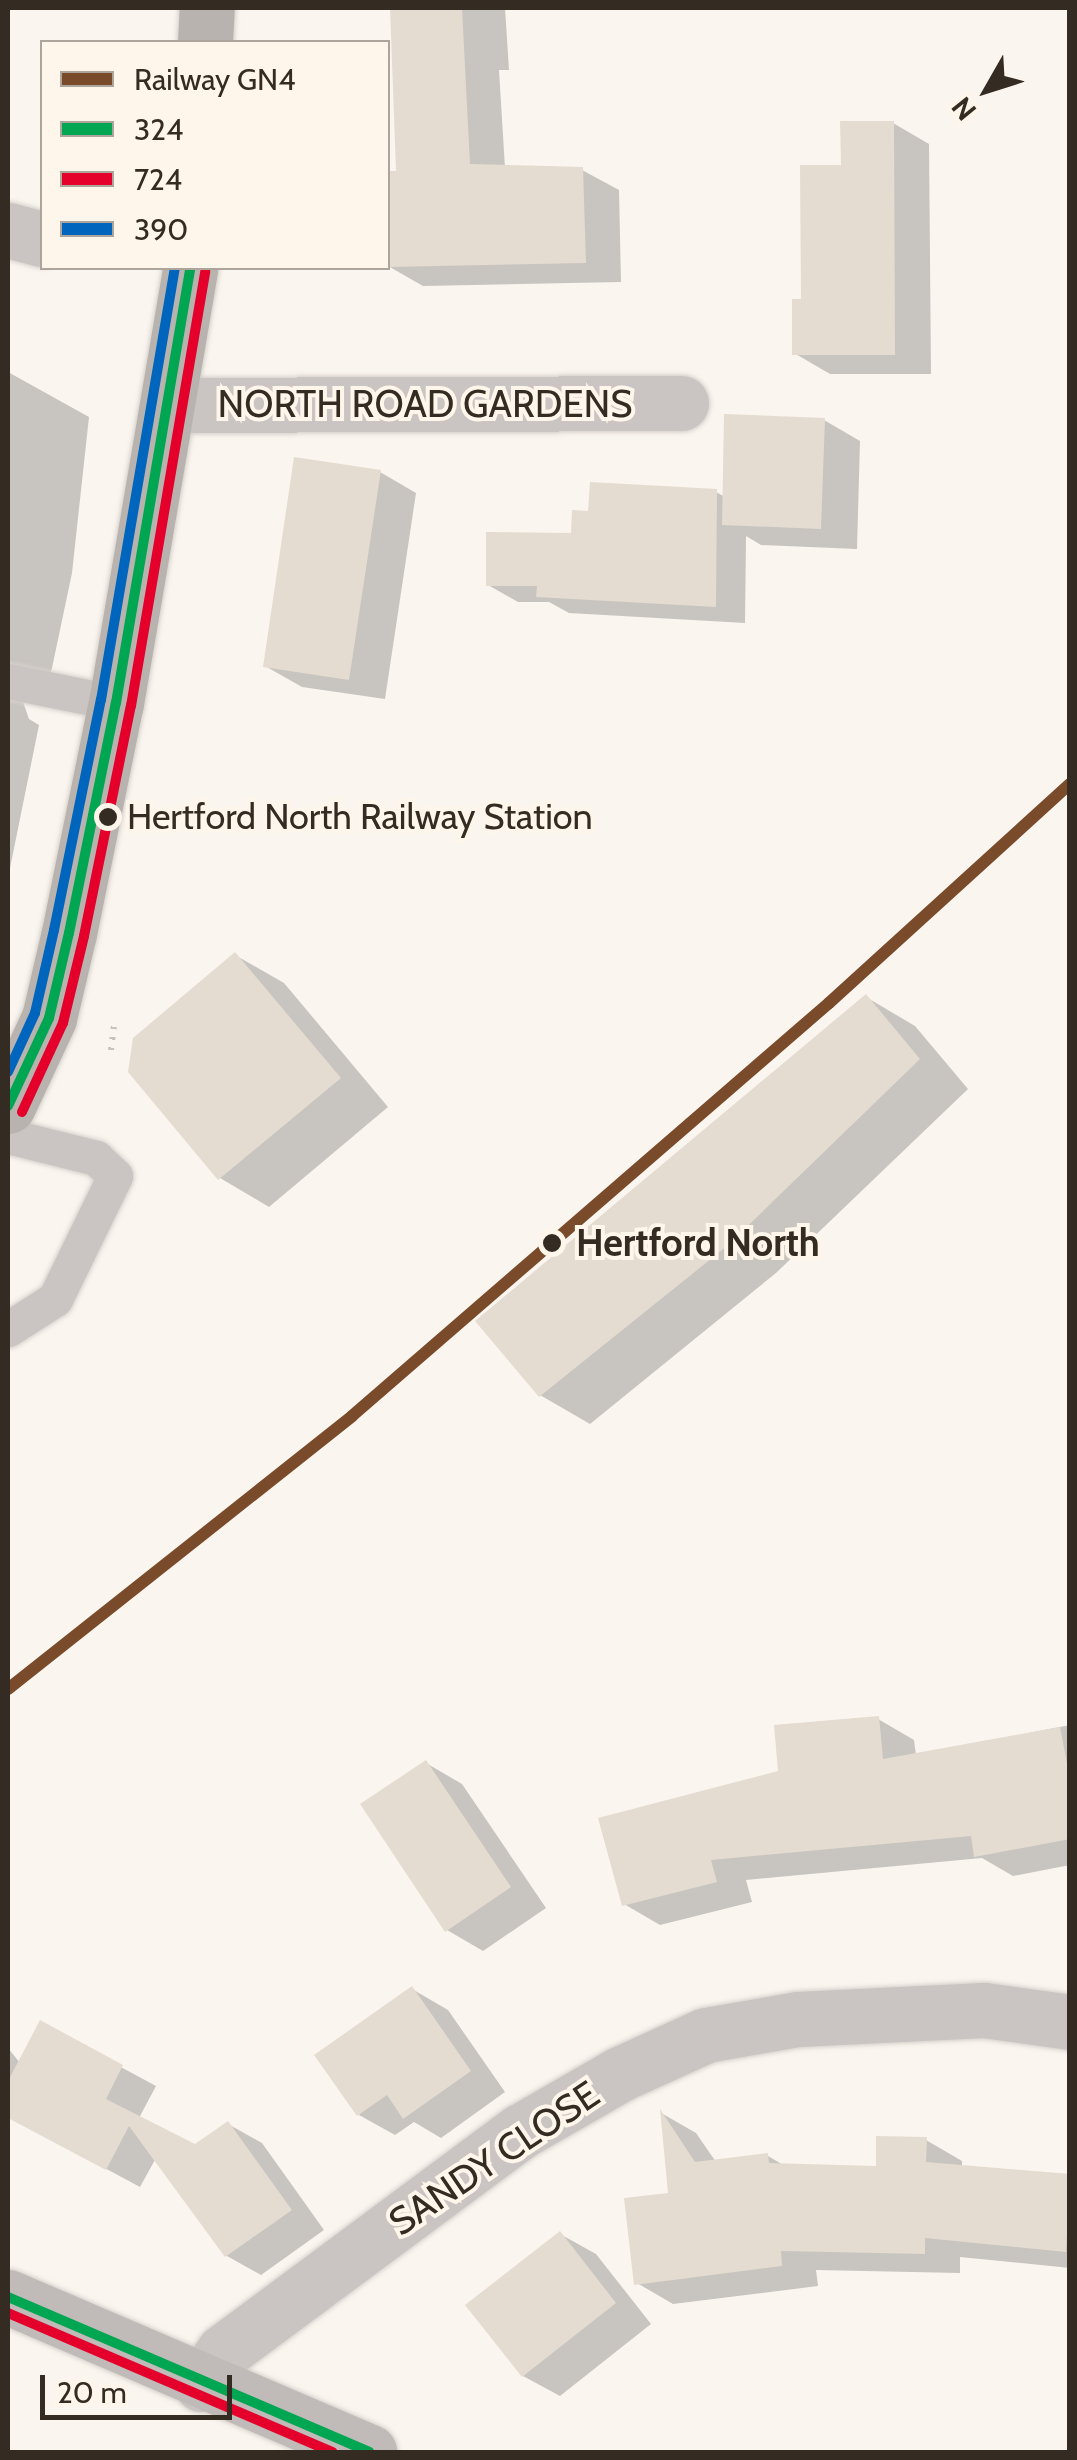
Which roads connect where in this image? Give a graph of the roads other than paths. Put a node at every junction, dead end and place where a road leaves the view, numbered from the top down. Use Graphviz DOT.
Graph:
graph roads {
  1 [pos="207,8"];
  2 [pos="205,40"];
  3 [pos="8,230"];
  4 [pos="40,238"];
  5 [pos="190,270"];
  6 [pos="680,404"];
  7 [pos="169,405"];
  8 [pos="8,681"];
  9 [pos="116,703"];
  10 [pos="8,1106"];
  11 [pos="8,1136"];
  12 [pos="8,1329"];
  13 [pos="1070,2022"];
  14 [pos="8,2297"];
  15 [pos="201,2384"];
  16 [pos="369,2452"];
  1 -- 2 [label="main road"];
  3 -- 4 [label="street"];
  5 -- 7 [label="main road"];
  6 -- 7 [label="street, NORTH ROAD GARDENS"];
  7 -- 9 [label="main road"];
  8 -- 9 [label="lane"];
  9 -- 10 [label="main road"];
  11 -- 12 [label="lane"];
  13 -- 15 [label="street, SANDY CLOSE"];
  14 -- 15 [label="main road"];
  15 -- 16 [label="main road"];
}
